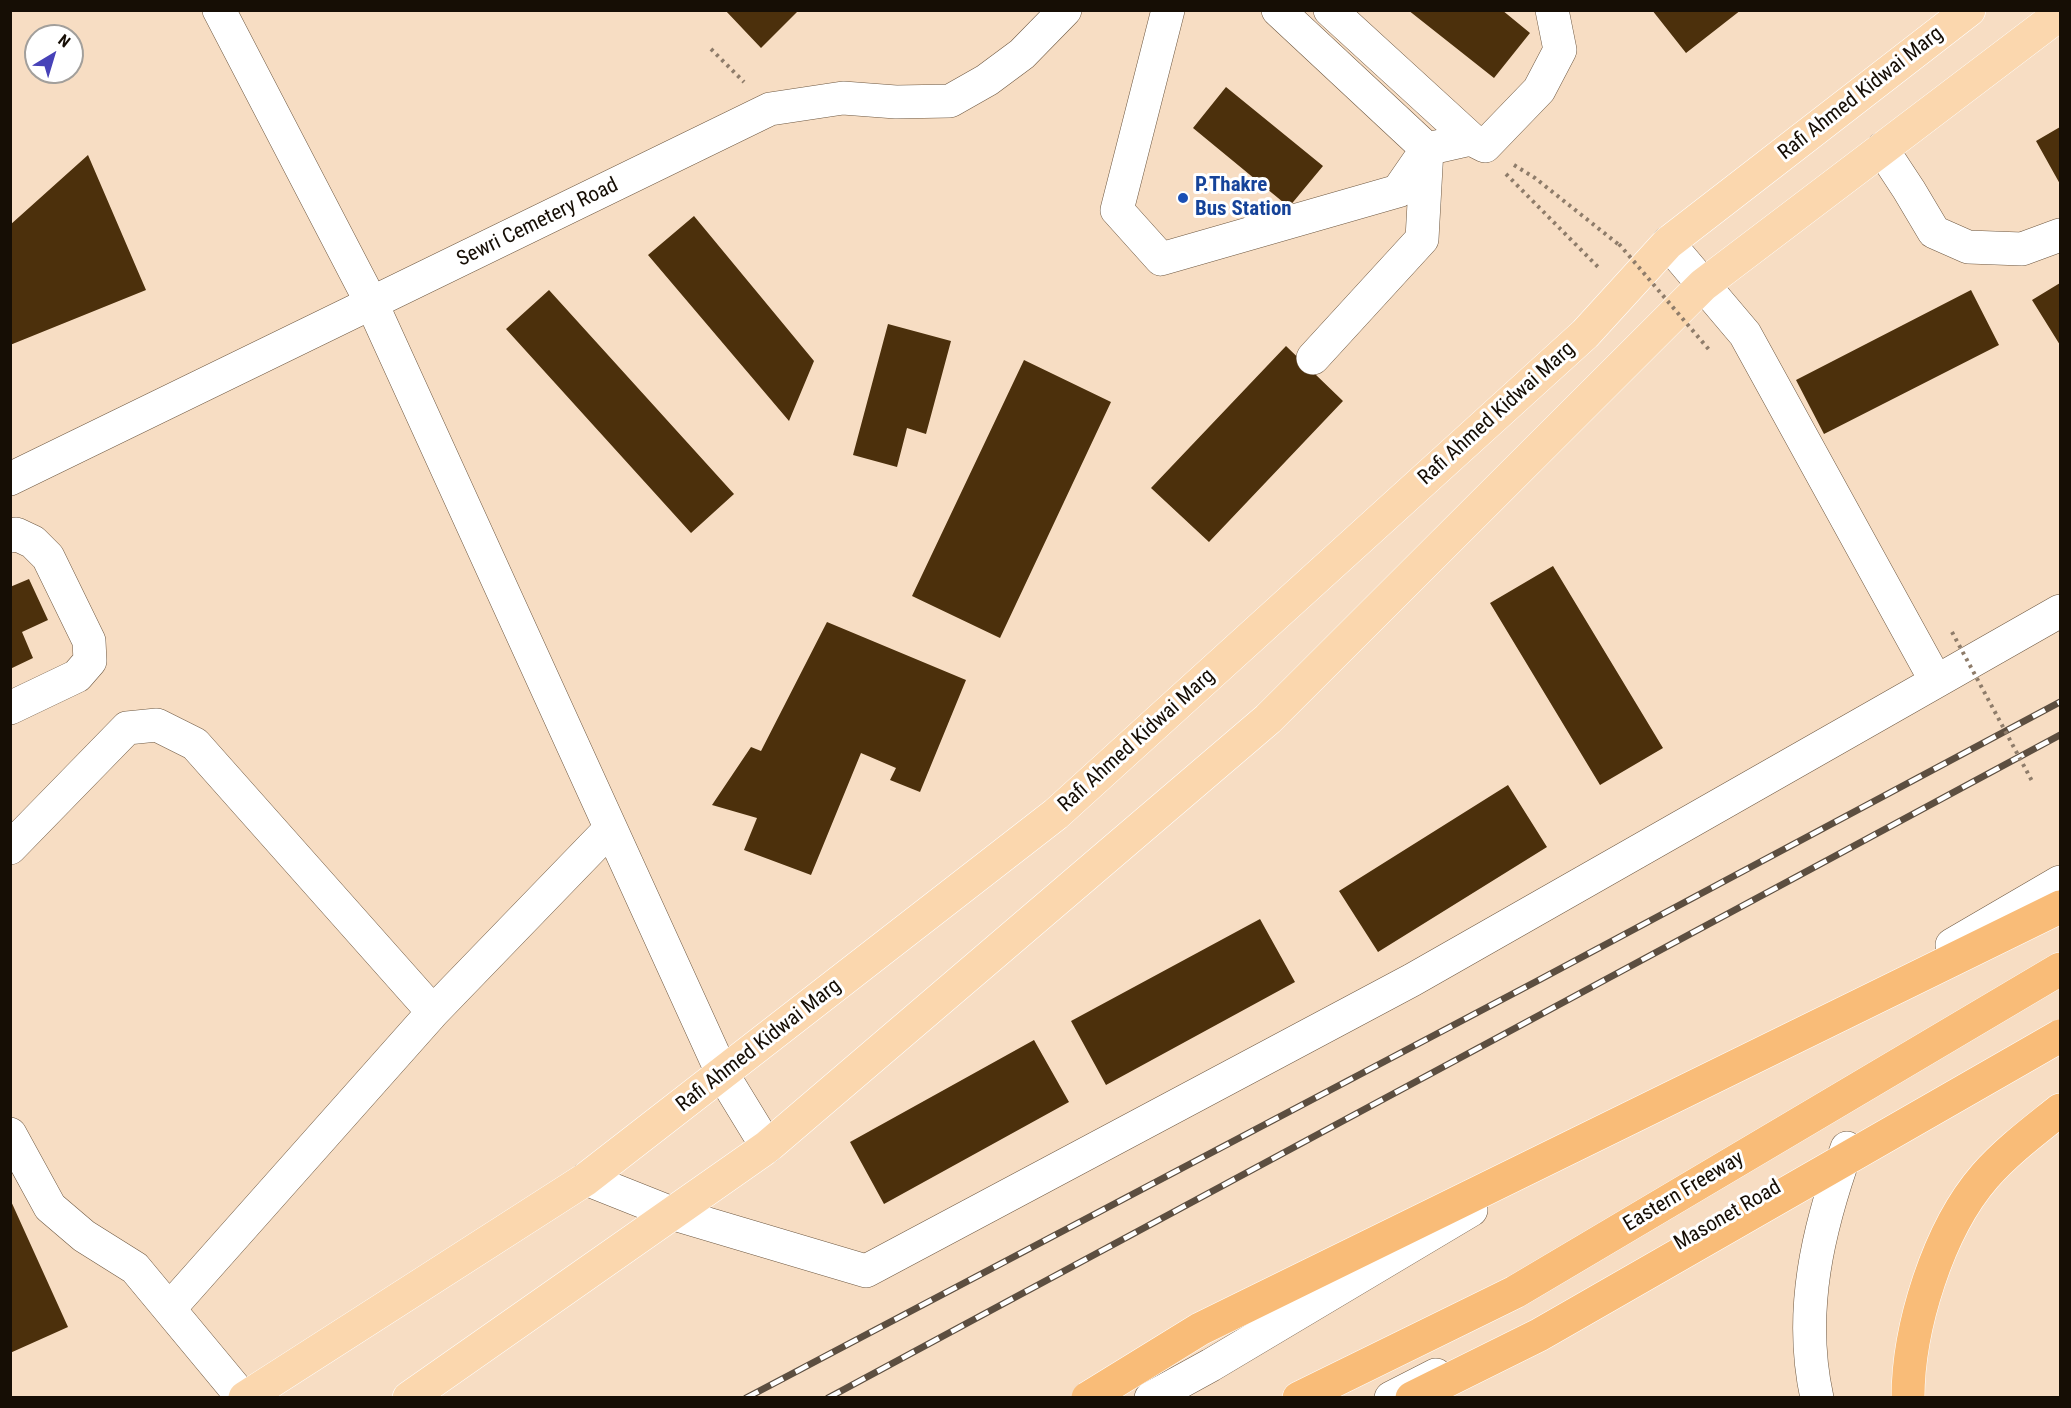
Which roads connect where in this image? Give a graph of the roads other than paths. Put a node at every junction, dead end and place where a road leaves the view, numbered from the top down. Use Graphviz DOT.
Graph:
graph roads {
  1 [pos="219,10"];
  2 [pos="1065,10"];
  3 [pos="1168,10"];
  4 [pos="1278,10"];
  5 [pos="1330,10"];
  6 [pos="1552,10"];
  7 [pos="1969,10"];
  8 [pos="2061,14"];
  9 [pos="1478,143"];
  10 [pos="1427,149"];
  11 [pos="1882,149"];
  12 [pos="2061,235"];
  13 [pos="1668,243"];
  14 [pos="1703,285"];
  15 [pos="372,304"];
  16 [pos="1313,358"];
  17 [pos="10,479"];
  18 [pos="10,536"];
  19 [pos="2061,611"];
  20 [pos="1936,681"];
  21 [pos="10,708"];
  22 [pos="610,829"];
  23 [pos="10,848"];
  24 [pos="2061,882"];
  25 [pos="2061,907"];
  26 [pos="2061,969"];
  27 [pos="433,1012"];
  28 [pos="2061,1026"];
  29 [pos="2061,1036"];
  30 [pos="723,1075"];
  31 [pos="2061,1110"];
  32 [pos="10,1134"];
  33 [pos="767,1147"];
  34 [pos="1847,1148"];
  35 [pos="586,1179"];
  36 [pos="674,1214"];
  37 [pos="170,1308"];
  38 [pos="244,1398"];
  39 [pos="409,1398"];
  40 [pos="1088,1398"];
  41 [pos="1151,1398"];
  42 [pos="1299,1398"];
  43 [pos="1390,1398"];
  44 [pos="1412,1398"];
  45 [pos="1816,1398"];
  46 [pos="1908,1398"];
  1 -- 15 [label="street"];
  2 -- 15 [label="street, Sewri Cemetery Road"];
  3 -- 10 [label="street"];
  4 -- 10 [label="street"];
  5 -- 9 [label="street"];
  6 -- 9 [label="street"];
  7 -- 13 [label="main road, Rafi Ahmed Kidwai Marg"];
  8 -- 11 [label="main road"];
  9 -- 10 [label="street"];
  10 -- 16 [label="street"];
  11 -- 12 [label="street"];
  11 -- 14 [label="main road"];
  13 -- 14 [label="street"];
  13 -- 30 [label="main road, Rafi Ahmed Kidwai Marg"];
  14 -- 20 [label="street"];
  14 -- 33 [label="main road"];
  15 -- 17 [label="street, Sewri Cemetery Road"];
  15 -- 22 [label="street"];
  18 -- 21 [label="street"];
  19 -- 20 [label="street"];
  20 -- 36 [label="street"];
  22 -- 27 [label="street"];
  22 -- 30 [label="street"];
  23 -- 27 [label="street"];
  24 -- 41 [label="street"];
  25 -- 40 [label="highway, bridge"];
  26 -- 42 [label="highway, Eastern Freeway"];
  27 -- 37 [label="street"];
  28 -- 34 [label="street, Masonet Road"];
  29 -- 44 [label="highway, bridge"];
  30 -- 33 [label="street"];
  30 -- 35 [label="main road, Rafi Ahmed Kidwai Marg"];
  31 -- 46 [label="highway"];
  32 -- 37 [label="street"];
  33 -- 36 [label="main road"];
  34 -- 43 [label="street, Masonet Road"];
  34 -- 45 [label="street"];
  35 -- 36 [label="street"];
  35 -- 38 [label="main road, Rafi Ahmed Kidwai Marg"];
  36 -- 39 [label="main road"];
  37 -- 38 [label="street"];
}
